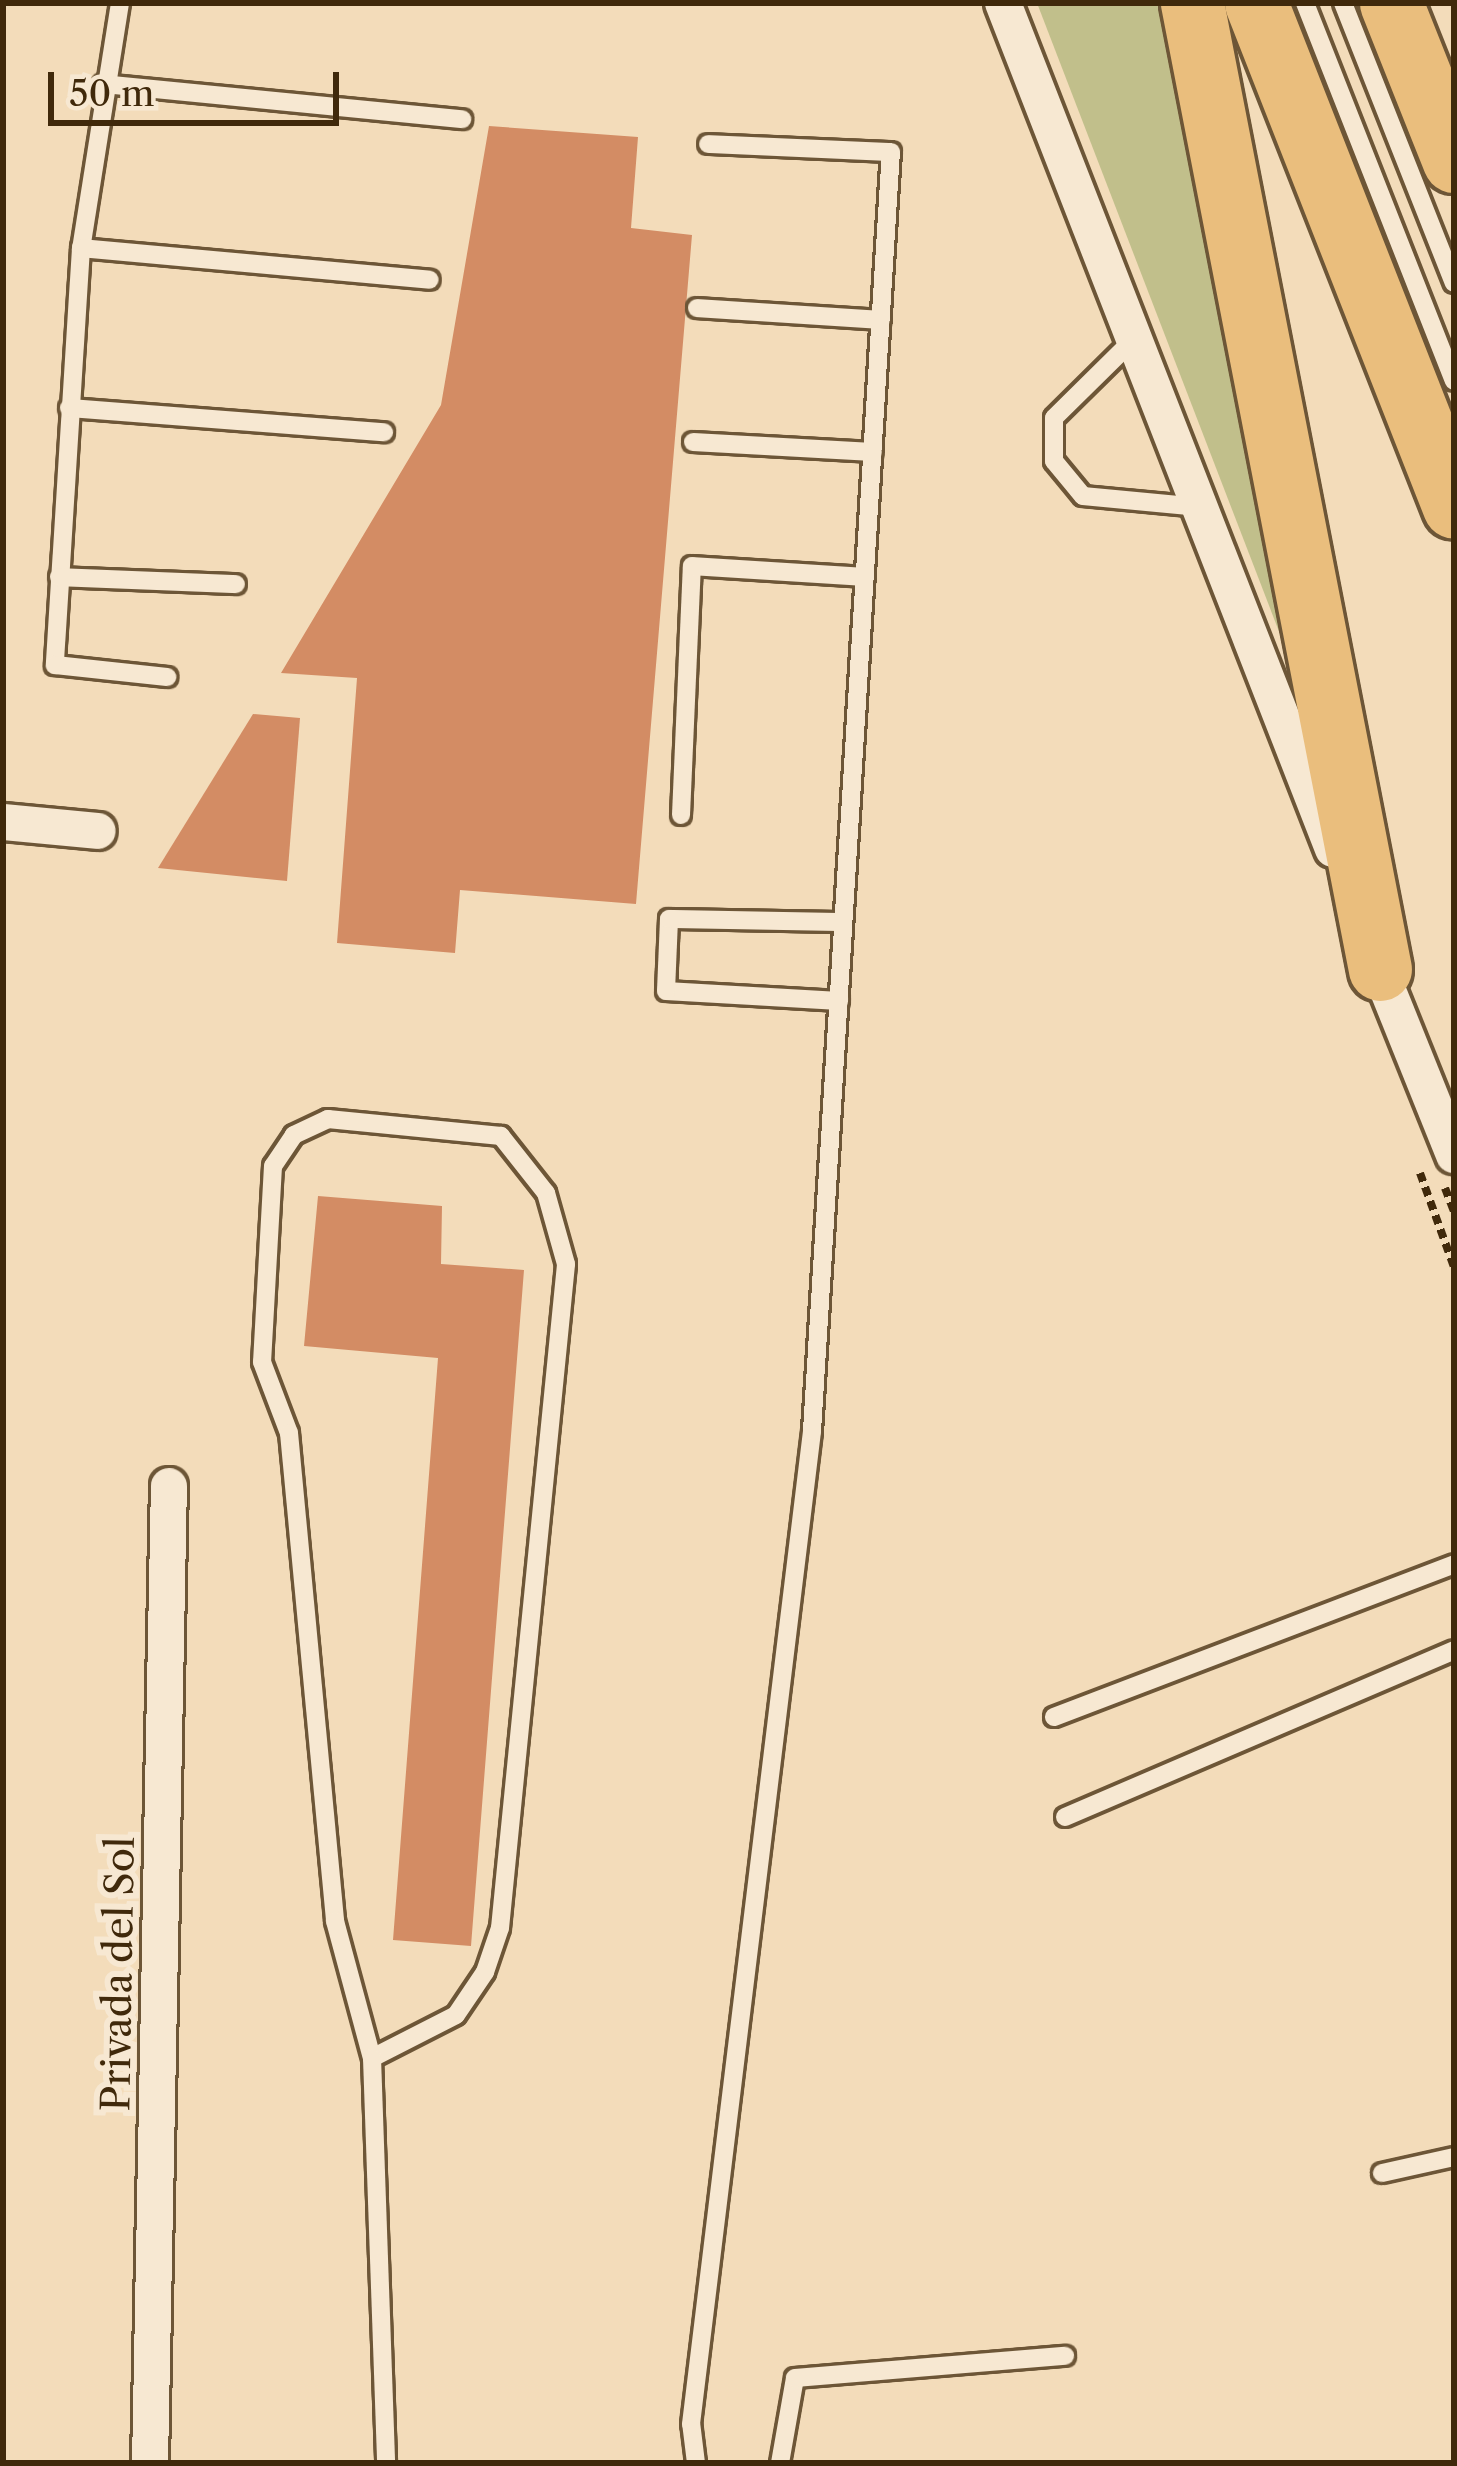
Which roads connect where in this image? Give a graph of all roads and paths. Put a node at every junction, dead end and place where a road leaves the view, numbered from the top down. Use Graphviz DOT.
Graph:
graph roads {
  1 [pos="119,3"];
  2 [pos="1003,3"];
  3 [pos="1192,3"];
  4 [pos="1256,3"];
  5 [pos="1304,3"];
  6 [pos="1343,3"];
  7 [pos="1391,3"];
  8 [pos="103,84"];
  9 [pos="462,119"];
  10 [pos="708,144"];
  11 [pos="1454,161"];
  12 [pos="81,248"];
  13 [pos="430,280"];
  14 [pos="1454,283"];
  15 [pos="697,308"];
  16 [pos="880,320"];
  17 [pos="1134,339"];
  18 [pos="1454,381"];
  19 [pos="69,408"];
  20 [pos="384,432"];
  21 [pos="693,442"];
  22 [pos="873,452"];
  23 [pos="1199,507"];
  24 [pos="1454,507"];
  25 [pos="59,577"];
  26 [pos="865,577"];
  27 [pos="236,584"];
  28 [pos="167,677"];
  29 [pos="681,815"];
  30 [pos="3,822"];
  31 [pos="98,831"];
  32 [pos="844,922"];
  33 [pos="1379,969"];
  34 [pos="838,1001"];
  35 [pos="1454,1155"];
  36 [pos="169,1486"];
  37 [pos="1454,1564"];
  38 [pos="1454,1650"];
  39 [pos="1054,1717"];
  40 [pos="1065,1817"];
  41 [pos="372,2058"];
  42 [pos="1454,2157"];
  43 [pos="1382,2173"];
  44 [pos="1065,2356"];
  45 [pos="150,2463"];
  46 [pos="386,2463"];
  47 [pos="696,2463"];
  48 [pos="780,2463"];
  1 -- 8 [label="lane"];
  2 -- 17 [label="street"];
  3 -- 33 [label="highway"];
  4 -- 24 [label="highway"];
  5 -- 18 [label="lane"];
  6 -- 14 [label="lane"];
  7 -- 11 [label="highway"];
  8 -- 9 [label="lane"];
  8 -- 12 [label="lane"];
  10 -- 16 [label="lane"];
  12 -- 13 [label="lane"];
  12 -- 19 [label="lane"];
  15 -- 16 [label="lane"];
  16 -- 22 [label="lane"];
  17 -- 23 [label="street"];
  17 -- 23 [label="lane"];
  19 -- 20 [label="lane"];
  19 -- 25 [label="lane"];
  21 -- 22 [label="lane"];
  22 -- 26 [label="lane"];
  23 -- 33 [label="street"];
  25 -- 27 [label="lane"];
  25 -- 28 [label="lane"];
  26 -- 29 [label="lane"];
  26 -- 32 [label="lane"];
  30 -- 31 [label="street"];
  32 -- 34 [label="lane"];
  32 -- 34 [label="lane"];
  33 -- 35 [label="street"];
  34 -- 47 [label="lane"];
  36 -- 45 [label="street, Privada del Sol"];
  37 -- 39 [label="lane"];
  38 -- 40 [label="lane"];
  41 -- 41 [label="lane"];
  41 -- 46 [label="lane"];
  42 -- 43 [label="lane"];
  44 -- 48 [label="lane"];
}
